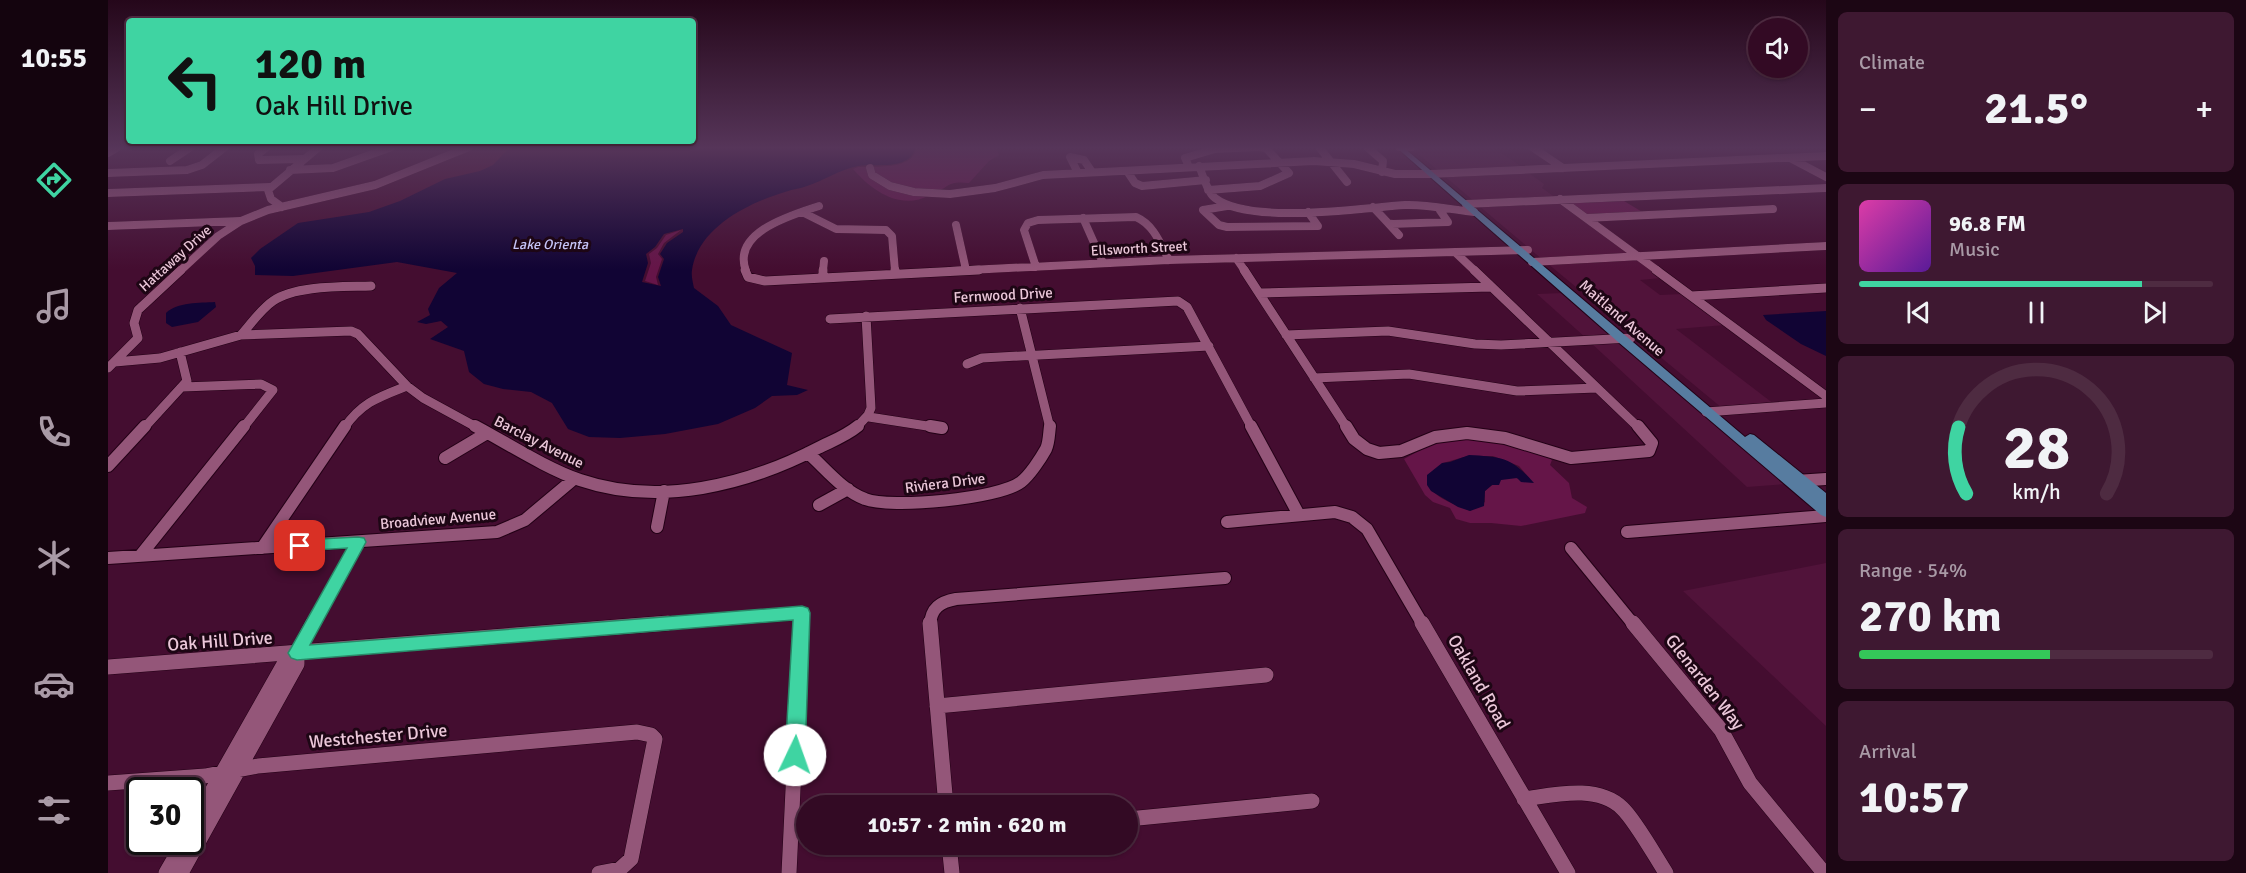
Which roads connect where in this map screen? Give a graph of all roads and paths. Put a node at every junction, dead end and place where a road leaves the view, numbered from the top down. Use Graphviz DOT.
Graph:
graph roads {
  1 [pos="270,187"];
  2 [pos="250,188"];
  3 [pos="363,188"];
  4 [pos="898,188"];
  5 [pos="986,188"];
  6 [pos="1254,188"];
  7 [pos="1450,188"];
  8 [pos="1826,188"];
  9 [pos="1208,190"];
  10 [pos="1737,192"];
  11 [pos="108,193"];
  12 [pos="1560,200"];
  13 [pos="819,206"];
  14 [pos="1228,206"];
  15 [pos="282,207"];
  16 [pos="1373,207"];
  17 [pos="1471,207"];
  18 [pos="1439,209"];
  19 [pos="802,212"];
  20 [pos="1308,212"];
  21 [pos="1083,218"];
  22 [pos="1586,218"];
  23 [pos="241,221"];
  24 [pos="1388,223"];
  25 [pos="956,225"];
  26 [pos="108,226"];
  27 [pos="1399,235"];
  28 [pos="1826,246"];
  29 [pos="1524,250"];
  30 [pos="1456,253"];
  31 [pos="1638,256"];
  32 [pos="1236,258"];
  33 [pos="1169,260"];
  34 [pos="824,261"];
  35 [pos="1537,262"];
  36 [pos="1103,263"];
  37 [pos="1036,267"];
  38 [pos="966,270"];
  39 [pos="896,274"];
  40 [pos="823,278"];
  41 [pos="372,286"];
  42 [pos="1491,287"];
  43 [pos="1826,288"];
  44 [pos="1258,293"];
  45 [pos="1691,296"];
  46 [pos="1020,308"];
  47 [pos="866,316"];
  48 [pos="830,319"];
  49 [pos="241,335"];
  50 [pos="1286,335"];
  51 [pos="1626,339"];
  52 [pos="1549,342"];
  53 [pos="1209,346"];
  54 [pos="180,352"];
  55 [pos="1031,355"];
  56 [pos="967,364"];
  57 [pos="112,365"];
  58 [pos="1314,378"];
  59 [pos="407,386"];
  60 [pos="183,387"];
  61 [pos="1597,388"];
  62 [pos="1826,396"];
  63 [pos="1826,403"];
  64 [pos="1712,411"];
  65 [pos="869,417"];
  66 [pos="942,428"];
  67 [pos="487,433"];
  68 [pos="808,453"];
  69 [pos="445,458"];
  70 [pos="108,466"];
  71 [pos="575,478"];
  72 [pos="1826,479"];
  73 [pos="1796,481"];
  74 [pos="848,489"];
  75 [pos="664,491"];
  76 [pos="1826,500"];
  77 [pos="819,505"];
  78 [pos="1826,514"];
  79 [pos="1299,515"];
  80 [pos="1227,522"];
  81 [pos="657,527"];
  82 [pos="1627,532"];
  83 [pos="358,542"];
  84 [pos="262,548"];
  85 [pos="1571,548"];
  86 [pos="140,556"];
  87 [pos="108,558"];
  88 [pos="1225,578"];
  89 [pos="297,653"];
  90 [pos="108,667"];
  91 [pos="1266,675"];
  92 [pos="937,706"];
  93 [pos="231,771"];
  94 [pos="108,783"];
  95 [pos="945,795"];
  96 [pos="1524,799"];
  97 [pos="1312,801"];
  98 [pos="204,810"];
  99 [pos="1138,818"];
  100 [pos="176,855"];
  101 [pos="950,855"];
  102 [pos="165,873"];
  103 [pos="181,873"];
  104 [pos="599,873"];
  105 [pos="789,873"];
  106 [pos="952,873"];
  107 [pos="1568,873"];
  108 [pos="1666,873"];
  109 [pos="1824,873"];
  1 -- 15 [label="street"];
  2 -- 11 [label="street"];
  3 -- 15 [label="street, Hattaway Drive"];
  4 -- 5 [label="street"];
  6 -- 9 [label="street"];
  7 -- 17 [label="main road, Maitland Avenue"];
  8 -- 10 [label="street"];
  9 -- 14 [label="street"];
  10 -- 12 [label="street"];
  10 -- 22 [label="street"];
  12 -- 17 [label="street"];
  12 -- 22 [label="street"];
  13 -- 19 [label="street"];
  14 -- 20 [label="street"];
  14 -- 20 [label="street"];
  15 -- 23 [label="street, Hattaway Drive"];
  16 -- 18 [label="street"];
  16 -- 20 [label="street"];
  16 -- 24 [label="street"];
  17 -- 18 [label="street"];
  17 -- 29 [label="main road, Maitland Avenue"];
  18 -- 24 [label="street"];
  19 -- 39 [label="street"];
  19 -- 40 [label="street, Ellsworth Street"];
  21 -- 33 [label="street"];
  21 -- 36 [label="street"];
  21 -- 37 [label="street"];
  22 -- 31 [label="street"];
  23 -- 26 [label="street"];
  23 -- 57 [label="street, Hattaway Drive"];
  24 -- 27 [label="street"];
  25 -- 38 [label="street"];
  28 -- 31 [label="street"];
  29 -- 30 [label="street, Ellsworth Street"];
  29 -- 35 [label="main road, Maitland Avenue"];
  30 -- 32 [label="street, Ellsworth Street"];
  30 -- 42 [label="street"];
  31 -- 35 [label="street"];
  31 -- 45 [label="street"];
  32 -- 33 [label="street, Ellsworth Street"];
  32 -- 44 [label="street"];
  33 -- 36 [label="street, Ellsworth Street"];
  34 -- 40 [label="street"];
  35 -- 51 [label="main road, Maitland Avenue"];
  36 -- 37 [label="street, Ellsworth Street"];
  37 -- 38 [label="street, Ellsworth Street"];
  38 -- 39 [label="street, Ellsworth Street"];
  39 -- 40 [label="street, Ellsworth Street"];
  41 -- 49 [label="street"];
  42 -- 44 [label="street"];
  42 -- 52 [label="street"];
  43 -- 45 [label="street"];
  44 -- 50 [label="street"];
  45 -- 62 [label="street"];
  46 -- 47 [label="street, Fernwood Drive"];
  46 -- 53 [label="street, Fernwood Drive"];
  46 -- 55 [label="street, Riviera Drive"];
  47 -- 48 [label="street, Fernwood Drive"];
  47 -- 65 [label="street"];
  49 -- 54 [label="street, Barclay Avenue"];
  49 -- 59 [label="street, Barclay Avenue"];
  50 -- 52 [label="street"];
  50 -- 58 [label="street"];
  51 -- 52 [label="street"];
  51 -- 64 [label="main road, Maitland Avenue"];
  52 -- 61 [label="street"];
  53 -- 55 [label="street"];
  53 -- 79 [label="street"];
  54 -- 57 [label="street, Barclay Avenue"];
  54 -- 60 [label="street"];
  55 -- 56 [label="street"];
  55 -- 74 [label="street, Riviera Drive"];
  58 -- 61 [label="street"];
  58 -- 61 [label="street"];
  59 -- 67 [label="street, Barclay Avenue"];
  59 -- 84 [label="street"];
  60 -- 70 [label="street"];
  60 -- 86 [label="street"];
  63 -- 64 [label="street"];
  64 -- 73 [label="main road, Maitland Avenue"];
  65 -- 66 [label="street"];
  65 -- 68 [label="street, Barclay Avenue"];
  67 -- 69 [label="street"];
  67 -- 71 [label="street, Barclay Avenue"];
  68 -- 74 [label="street, Riviera Drive"];
  68 -- 75 [label="street, Barclay Avenue"];
  71 -- 75 [label="street, Barclay Avenue"];
  71 -- 83 [label="street, Broadview Avenue"];
  72 -- 73 [label="street"];
  73 -- 76 [label="main road, Maitland Avenue"];
  73 -- 78 [label="main road, Maitland Avenue"];
  74 -- 77 [label="street"];
  75 -- 81 [label="street"];
  78 -- 82 [label="street"];
  79 -- 80 [label="street"];
  79 -- 96 [label="street, Oakland Road"];
  83 -- 84 [label="street, Broadview Avenue"];
  83 -- 89 [label="street"];
  84 -- 86 [label="street, Broadview Avenue"];
  85 -- 109 [label="street, Glenarden Way"];
  86 -- 87 [label="street, Broadview Avenue"];
  88 -- 92 [label="street"];
  89 -- 90 [label="street, Oak Hill Drive"];
  89 -- 93 [label="street"];
  89 -- 105 [label="street, Oak Hill Drive"];
  91 -- 92 [label="street"];
  92 -- 95 [label="street"];
  93 -- 94 [label="street, Westchester Drive"];
  93 -- 98 [label="street"];
  93 -- 103 [label="street"];
  93 -- 104 [label="street, Westchester Drive"];
  96 -- 107 [label="street, Oakland Road"];
  96 -- 108 [label="street"];
  97 -- 99 [label="street"];
  100 -- 102 [label="street"];
  101 -- 106 [label="street"];
}
